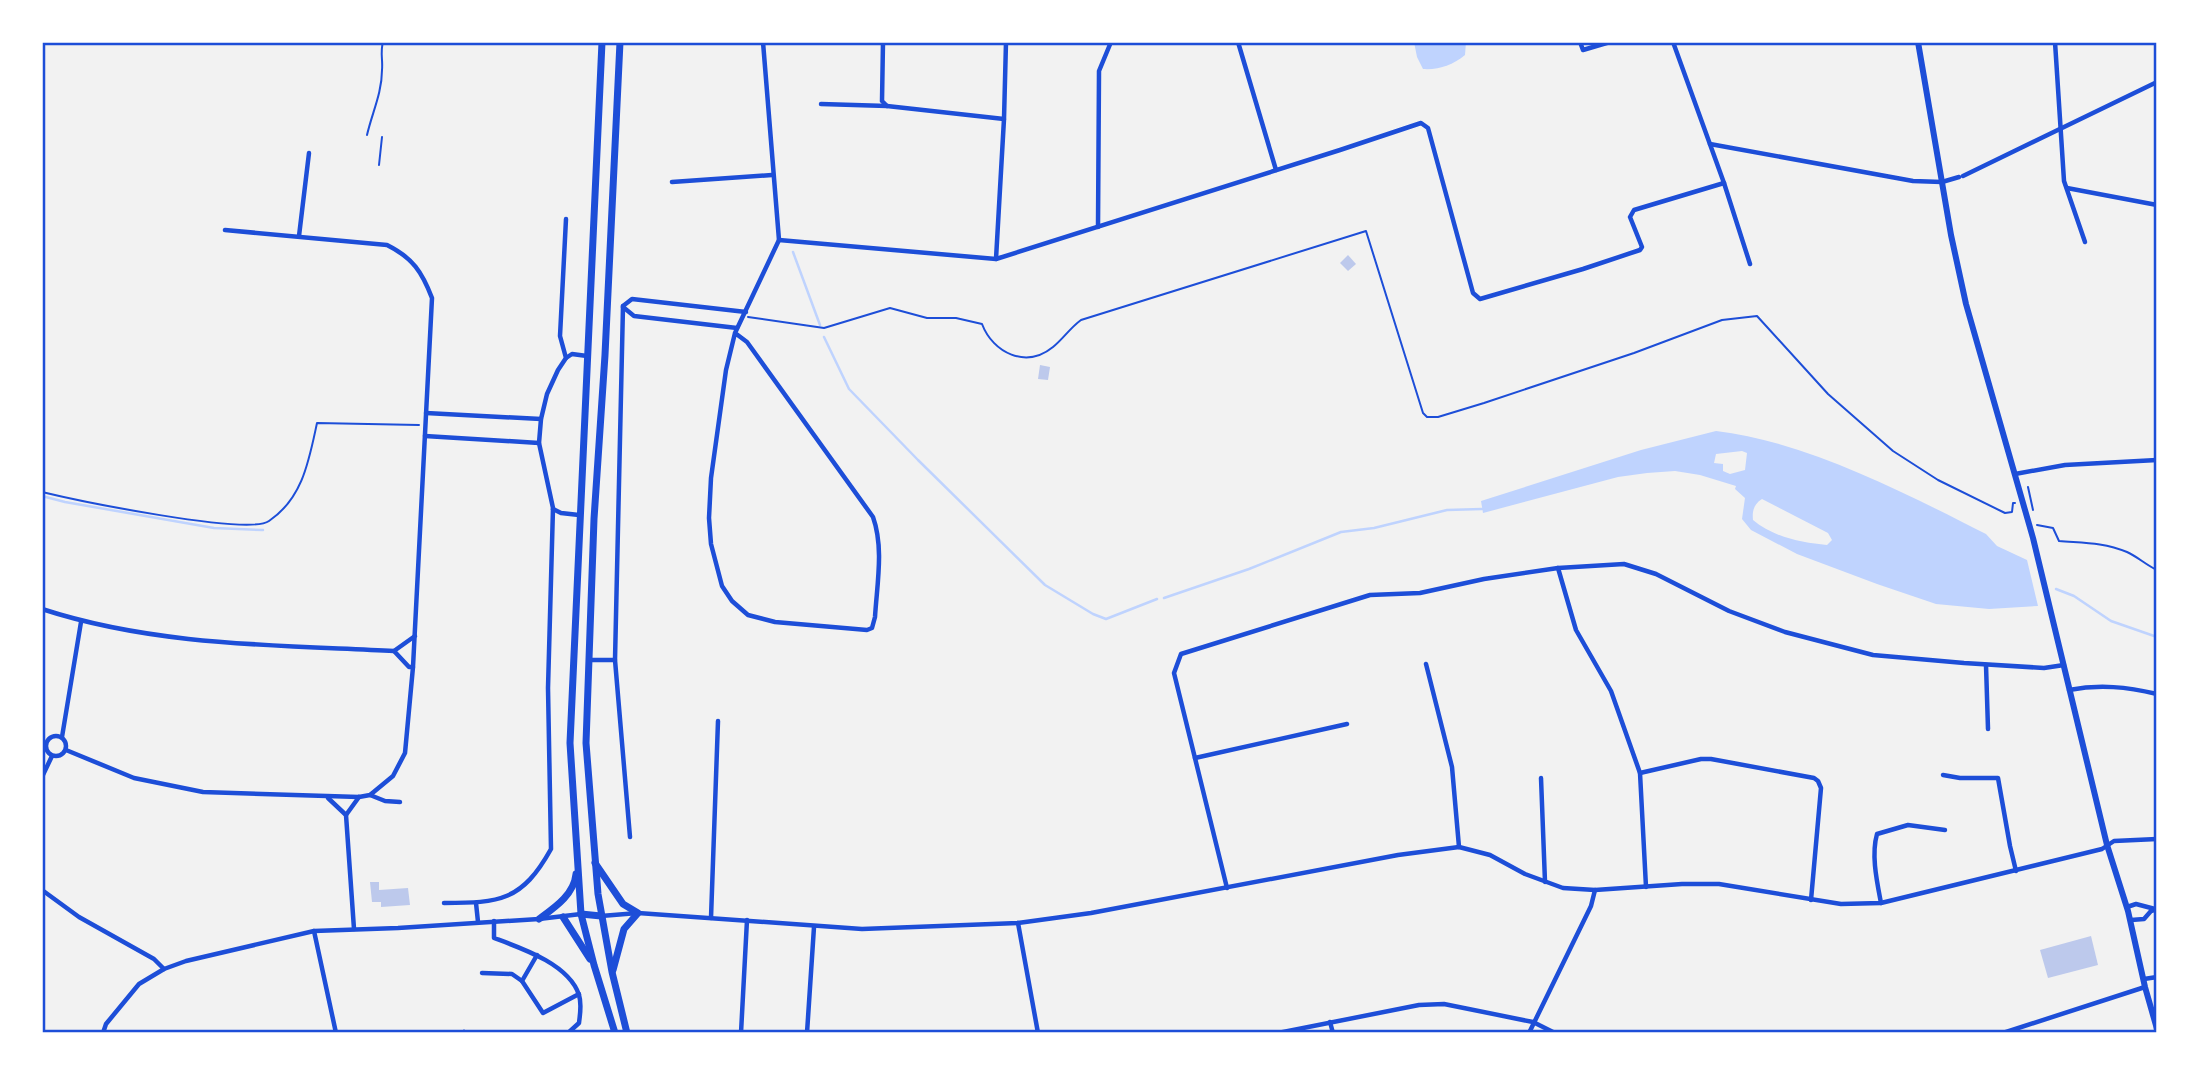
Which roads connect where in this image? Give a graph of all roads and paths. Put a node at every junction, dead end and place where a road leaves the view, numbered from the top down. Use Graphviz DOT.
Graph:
graph roads {
  1 [pos="383,42"];
  2 [pos="602,42"];
  3 [pos="620,42"];
  4 [pos="763,42"];
  5 [pos="883,42"];
  6 [pos="1006,42"];
  7 [pos="1111,42"];
  8 [pos="1238,42"];
  9 [pos="1580,42"];
  10 [pos="1610,42"];
  11 [pos="1673,42"];
  12 [pos="1918,42"];
  13 [pos="2055,42"];
  14 [pos="2157,82"];
  15 [pos="821,104"];
  16 [pos="887,106"];
  17 [pos="1004,119"];
  18 [pos="2061,128"];
  19 [pos="368,135"];
  20 [pos="382,137"];
  21 [pos="1710,144"];
  22 [pos="309,153"];
  23 [pos="379,165"];
  24 [pos="1276,170"];
  25 [pos="772,175"];
  26 [pos="1942,182"];
  27 [pos="672,183"];
  28 [pos="1724,183"];
  29 [pos="2067,188"];
  30 [pos="2157,205"];
  31 [pos="566,219"];
  32 [pos="1098,227"];
  33 [pos="225,230"];
  34 [pos="299,236"];
  35 [pos="779,240"];
  36 [pos="2085,242"];
  37 [pos="996,259"];
  38 [pos="1750,264"];
  39 [pos="623,306"];
  40 [pos="612,307"];
  41 [pos="745,313"];
  42 [pos="736,331"];
  43 [pos="587,356"];
  44 [pos="566,358"];
  45 [pos="426,413"];
  46 [pos="541,419"];
  47 [pos="425,425"];
  48 [pos="425,436"];
  49 [pos="539,443"];
  50 [pos="2157,460"];
  51 [pos="2014,474"];
  52 [pos="2028,487"];
  53 [pos="42,492"];
  54 [pos="2031,498"];
  55 [pos="2015,503"];
  56 [pos="553,508"];
  57 [pos="579,515"];
  58 [pos="2037,527"];
  59 [pos="1558,568"];
  60 [pos="2157,570"];
  61 [pos="42,609"];
  62 [pos="81,622"];
  63 [pos="415,636"];
  64 [pos="394,651"];
  65 [pos="589,660"];
  66 [pos="615,660"];
  67 [pos="1426,664"];
  68 [pos="1986,665"];
  69 [pos="2064,666"];
  70 [pos="413,667"];
  71 [pos="2069,690"];
  72 [pos="2157,694"];
  73 [pos="718,721"];
  74 [pos="1347,724"];
  75 [pos="1987,729"];
  76 [pos="62,737"];
  77 [pos="44,741"];
  78 [pos="66,750"];
  79 [pos="52,756"];
  80 [pos="1195,758"];
  81 [pos="1640,773"];
  82 [pos="1943,775"];
  83 [pos="42,777"];
  84 [pos="1541,778"];
  85 [pos="370,794"];
  86 [pos="327,797"];
  87 [pos="359,797"];
  88 [pos="400,802"];
  89 [pos="346,815"];
  90 [pos="1945,830"];
  91 [pos="630,837"];
  92 [pos="2157,839"];
  93 [pos="2107,845"];
  94 [pos="1459,847"];
  95 [pos="577,856"];
  96 [pos="594,862"];
  97 [pos="2017,871"];
  98 [pos="1545,882"];
  99 [pos="1646,887"];
  100 [pos="1227,888"];
  101 [pos="42,890"];
  102 [pos="1595,890"];
  103 [pos="1811,900"];
  104 [pos="443,903"];
  105 [pos="475,903"];
  106 [pos="1881,903"];
  107 [pos="2127,907"];
  108 [pos="2156,908"];
  109 [pos="638,913"];
  110 [pos="582,914"];
  111 [pos="601,916"];
  112 [pos="564,917"];
  113 [pos="711,918"];
  114 [pos="539,919"];
  115 [pos="747,920"];
  116 [pos="2131,920"];
  117 [pos="494,921"];
  118 [pos="478,922"];
  119 [pos="1018,923"];
  120 [pos="814,927"];
  121 [pos="354,929"];
  122 [pos="314,931"];
  123 [pos="537,954"];
  124 [pos="594,965"];
  125 [pos="164,969"];
  126 [pos="612,972"];
  127 [pos="482,974"];
  128 [pos="2157,977"];
  129 [pos="522,981"];
  130 [pos="2144,983"];
  131 [pos="579,994"];
  132 [pos="1330,1022"];
  133 [pos="1532,1022"];
  134 [pos="2157,1029"];
  135 [pos="103,1033"];
  136 [pos="336,1033"];
  137 [pos="568,1033"];
  138 [pos="615,1033"];
  139 [pos="627,1033"];
  140 [pos="741,1033"];
  141 [pos="807,1033"];
  142 [pos="1038,1033"];
  143 [pos="1278,1033"];
  144 [pos="1333,1033"];
  145 [pos="1529,1033"];
  146 [pos="1555,1033"];
  147 [pos="2003,1033"];
  1 -- 19 [label="path"];
  2 -- 43 [label="highway"];
  3 -- 40 [label="highway"];
  4 -- 25 [label="street"];
  5 -- 16 [label="street"];
  6 -- 17 [label="street"];
  7 -- 32 [label="street"];
  8 -- 24 [label="street"];
  9 -- 10 [label="street"];
  11 -- 21 [label="street"];
  12 -- 26 [label="main road"];
  13 -- 18 [label="street"];
  14 -- 18 [label="street"];
  15 -- 16 [label="street"];
  16 -- 17 [label="street"];
  17 -- 37 [label="street"];
  18 -- 26 [label="street"];
  18 -- 29 [label="street"];
  20 -- 23 [label="path"];
  21 -- 26 [label="street"];
  21 -- 28 [label="street"];
  22 -- 34 [label="street"];
  24 -- 28 [label="street"];
  24 -- 32 [label="street"];
  25 -- 27 [label="street"];
  25 -- 35 [label="street"];
  26 -- 51 [label="main road"];
  28 -- 38 [label="street"];
  29 -- 30 [label="street"];
  29 -- 36 [label="street"];
  31 -- 44 [label="street"];
  32 -- 37 [label="street"];
  33 -- 34 [label="street"];
  34 -- 45 [label="street"];
  35 -- 37 [label="street"];
  35 -- 41 [label="street"];
  39 -- 40 [label="street"];
  39 -- 41 [label="street"];
  39 -- 42 [label="street"];
  39 -- 66 [label="street"];
  40 -- 65 [label="highway"];
  41 -- 42 [label="street"];
  41 -- 55 [label="path"];
  42 -- 42 [label="street"];
  43 -- 44 [label="street"];
  43 -- 57 [label="highway"];
  44 -- 46 [label="street"];
  45 -- 46 [label="street"];
  45 -- 47 [label="street"];
  46 -- 49 [label="street"];
  47 -- 48 [label="street"];
  47 -- 53 [label="path"];
  48 -- 49 [label="street"];
  48 -- 63 [label="street"];
  49 -- 56 [label="street"];
  50 -- 51 [label="street"];
  51 -- 69 [label="main road"];
  52 -- 54 [label="path"];
  56 -- 57 [label="street"];
  56 -- 105 [label="street"];
  57 -- 95 [label="highway"];
  58 -- 60 [label="path"];
  59 -- 68 [label="street"];
  59 -- 80 [label="street"];
  59 -- 81 [label="street"];
  61 -- 62 [label="street"];
  62 -- 64 [label="street"];
  62 -- 76 [label="street"];
  63 -- 64 [label="street"];
  63 -- 70 [label="street"];
  64 -- 70 [label="street"];
  65 -- 66 [label="street"];
  65 -- 96 [label="highway"];
  66 -- 91 [label="street"];
  67 -- 94 [label="street"];
  68 -- 69 [label="street"];
  68 -- 75 [label="street"];
  69 -- 71 [label="main road"];
  70 -- 85 [label="street"];
  71 -- 72 [label="street"];
  71 -- 93 [label="main road"];
  73 -- 113 [label="street"];
  74 -- 80 [label="street"];
  76 -- 77 [label="street"];
  76 -- 78 [label="street"];
  77 -- 79 [label="street"];
  78 -- 79 [label="street"];
  78 -- 86 [label="street"];
  79 -- 83 [label="street"];
  80 -- 100 [label="street"];
  81 -- 99 [label="street"];
  81 -- 103 [label="street"];
  82 -- 97 [label="street"];
  84 -- 98 [label="street"];
  85 -- 87 [label="street"];
  85 -- 88 [label="street"];
  86 -- 87 [label="street"];
  86 -- 89 [label="street"];
  87 -- 89 [label="street"];
  89 -- 121 [label="street"];
  90 -- 106 [label="street"];
  92 -- 93 [label="street"];
  93 -- 97 [label="street"];
  93 -- 107 [label="main road"];
  94 -- 98 [label="street"];
  94 -- 100 [label="street"];
  95 -- 110 [label="highway"];
  95 -- 114 [label="highway"];
  96 -- 109 [label="highway"];
  96 -- 111 [label="highway"];
  97 -- 106 [label="street"];
  98 -- 102 [label="street"];
  99 -- 102 [label="street"];
  99 -- 103 [label="street"];
  100 -- 119 [label="street"];
  101 -- 125 [label="street"];
  102 -- 133 [label="street"];
  103 -- 106 [label="street"];
  104 -- 105 [label="street"];
  105 -- 118 [label="street"];
  107 -- 108 [label="street"];
  107 -- 116 [label="main road"];
  108 -- 116 [label="street"];
  109 -- 111 [label="street"];
  109 -- 113 [label="street"];
  109 -- 126 [label="highway"];
  110 -- 111 [label="highway"];
  110 -- 112 [label="street"];
  110 -- 124 [label="highway"];
  111 -- 126 [label="highway"];
  112 -- 114 [label="street"];
  112 -- 124 [label="highway"];
  113 -- 115 [label="street"];
  114 -- 117 [label="street"];
  115 -- 120 [label="street"];
  115 -- 140 [label="street"];
  116 -- 130 [label="main road"];
  117 -- 118 [label="street"];
  117 -- 123 [label="street"];
  118 -- 121 [label="street"];
  119 -- 120 [label="street"];
  119 -- 142 [label="street"];
  120 -- 141 [label="street"];
  121 -- 122 [label="street"];
  122 -- 125 [label="street"];
  122 -- 136 [label="street"];
  123 -- 129 [label="street"];
  123 -- 131 [label="street"];
  124 -- 138 [label="highway"];
  125 -- 135 [label="street"];
  126 -- 139 [label="highway"];
  127 -- 129 [label="street"];
  128 -- 130 [label="street"];
  129 -- 131 [label="street"];
  130 -- 134 [label="main road"];
  130 -- 147 [label="street"];
  131 -- 137 [label="street"];
  132 -- 133 [label="street"];
  132 -- 143 [label="street"];
  132 -- 144 [label="street"];
  133 -- 145 [label="street"];
  133 -- 146 [label="street"];
}
